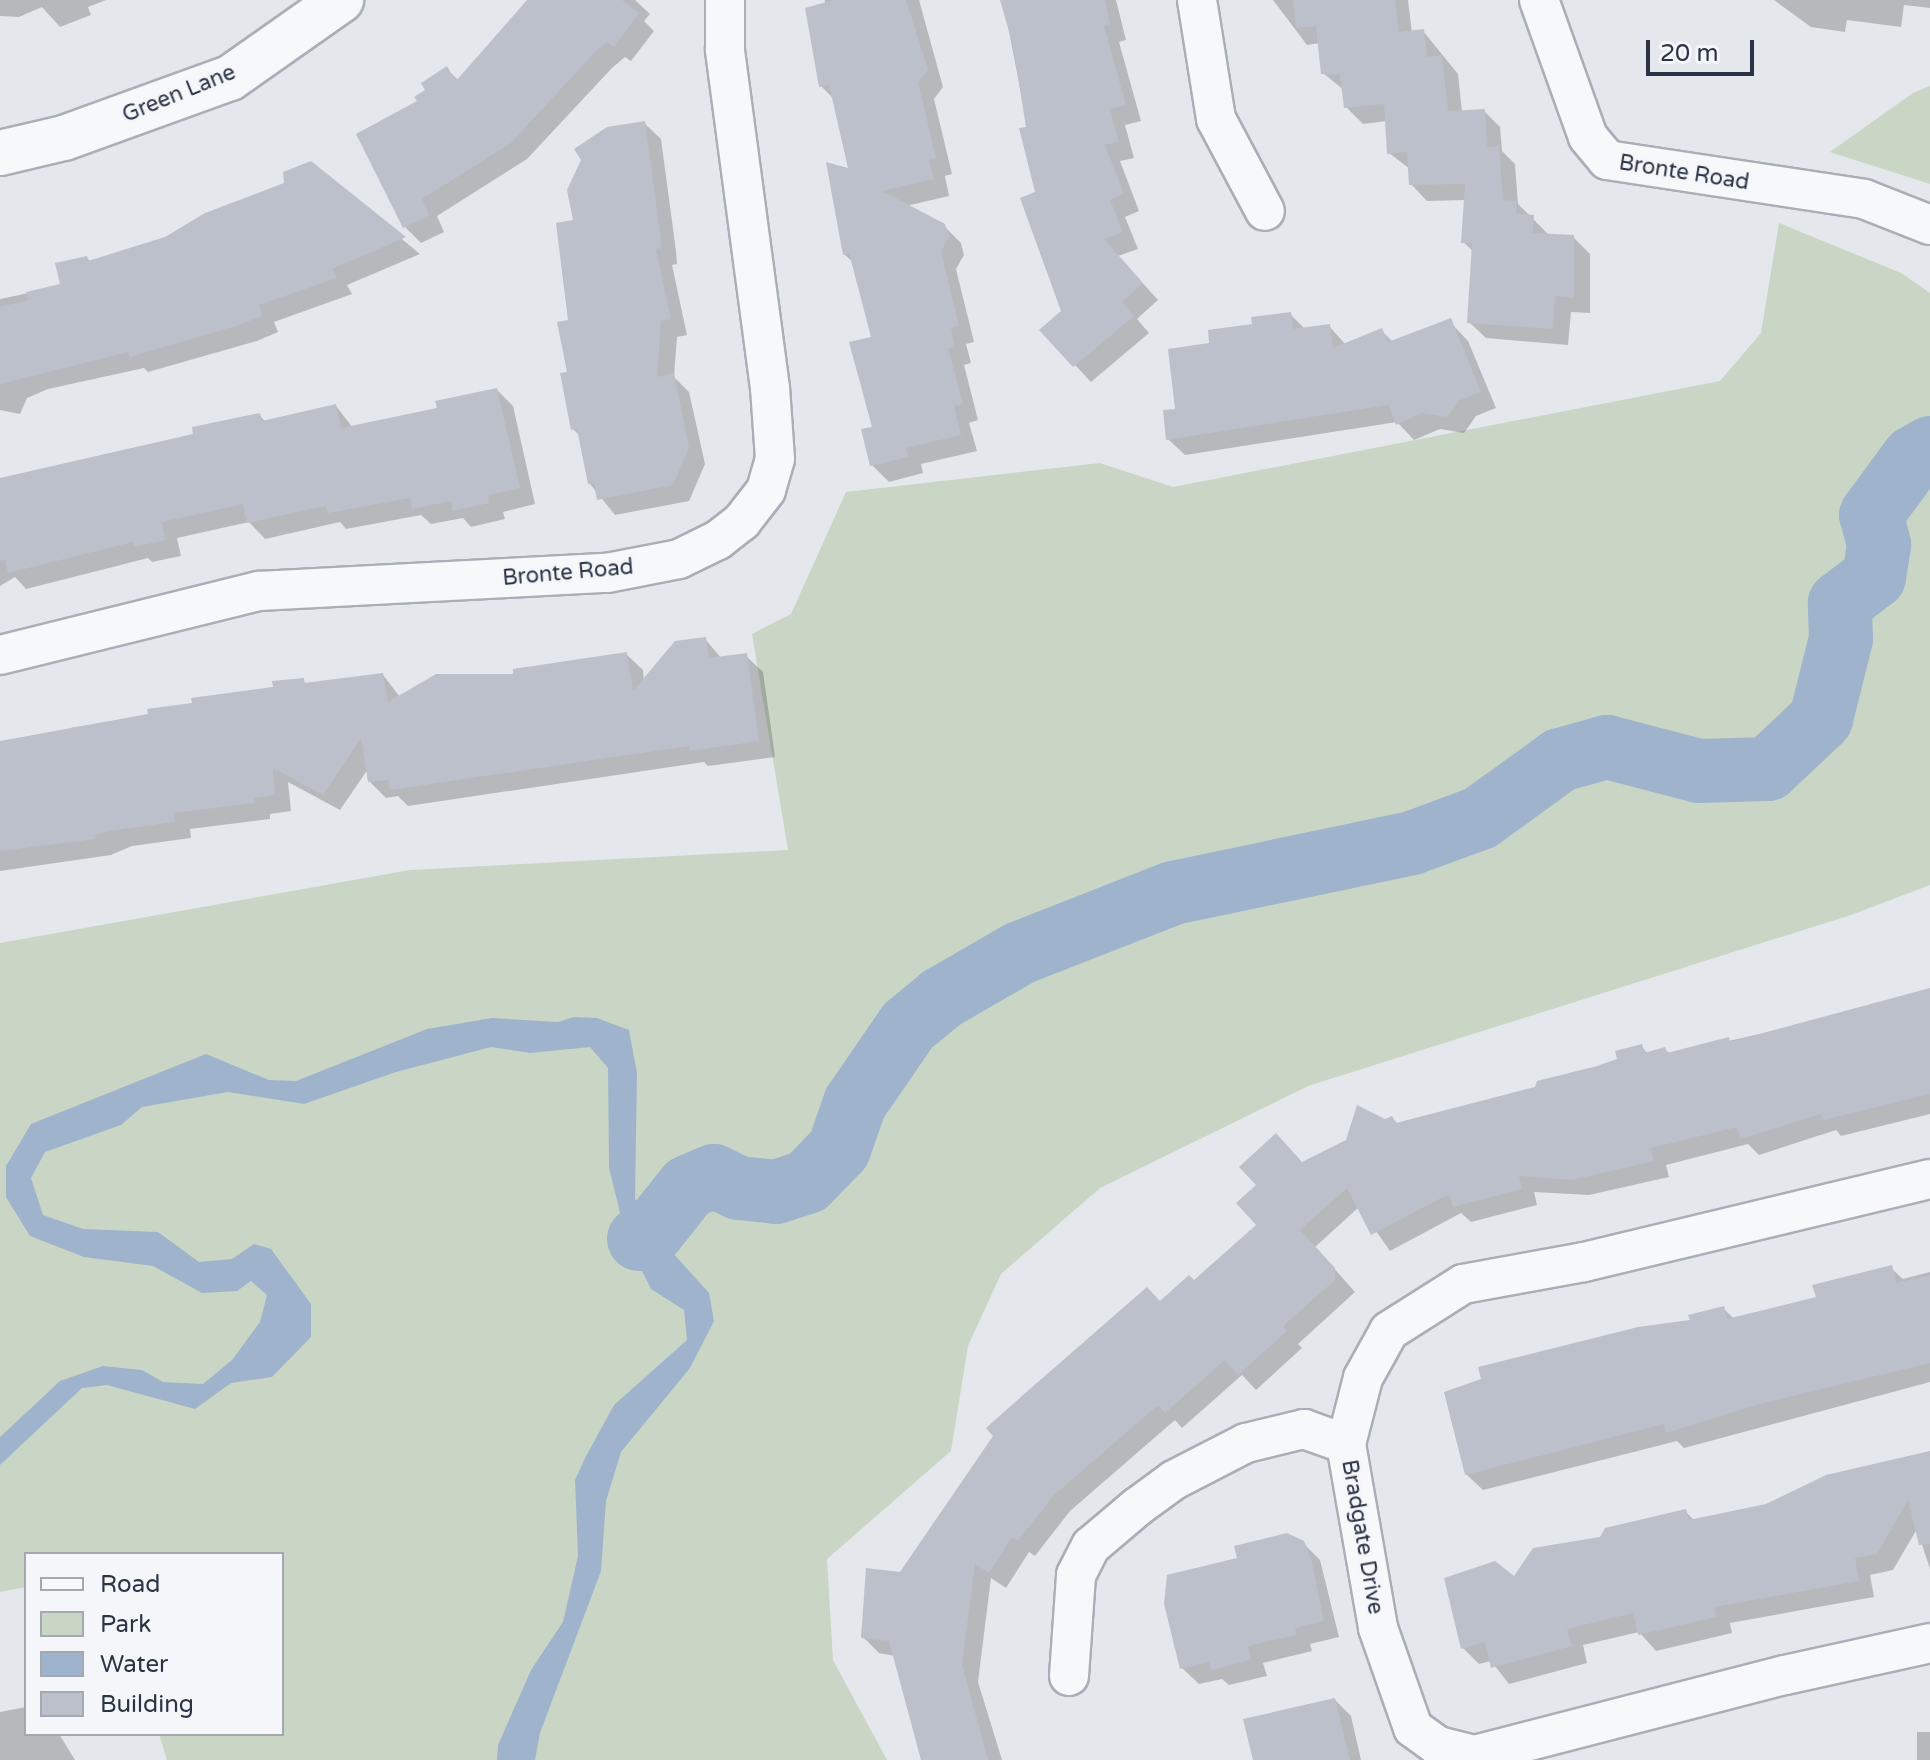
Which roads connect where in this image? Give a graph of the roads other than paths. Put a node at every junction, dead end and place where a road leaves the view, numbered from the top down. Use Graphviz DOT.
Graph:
graph roads {
  1 [pos="341,0"];
  2 [pos="725,0"];
  3 [pos="1197,0"];
  4 [pos="1539,0"];
  5 [pos="0,153"];
  6 [pos="1265,211"];
  7 [pos="1930,225"];
  8 [pos="0,655"];
  9 [pos="1930,1179"];
  10 [pos="1346,1444"];
  11 [pos="1930,1643"];
  12 [pos="1069,1676"];
  1 -- 5 [label="street, Green Lane"];
  2 -- 8 [label="street, Bronte Road"];
  3 -- 6 [label="street"];
  4 -- 7 [label="street, Bronte Road"];
  9 -- 10 [label="street, Bradgate Drive"];
  10 -- 11 [label="street, Bradgate Drive"];
  10 -- 12 [label="street"];
}
